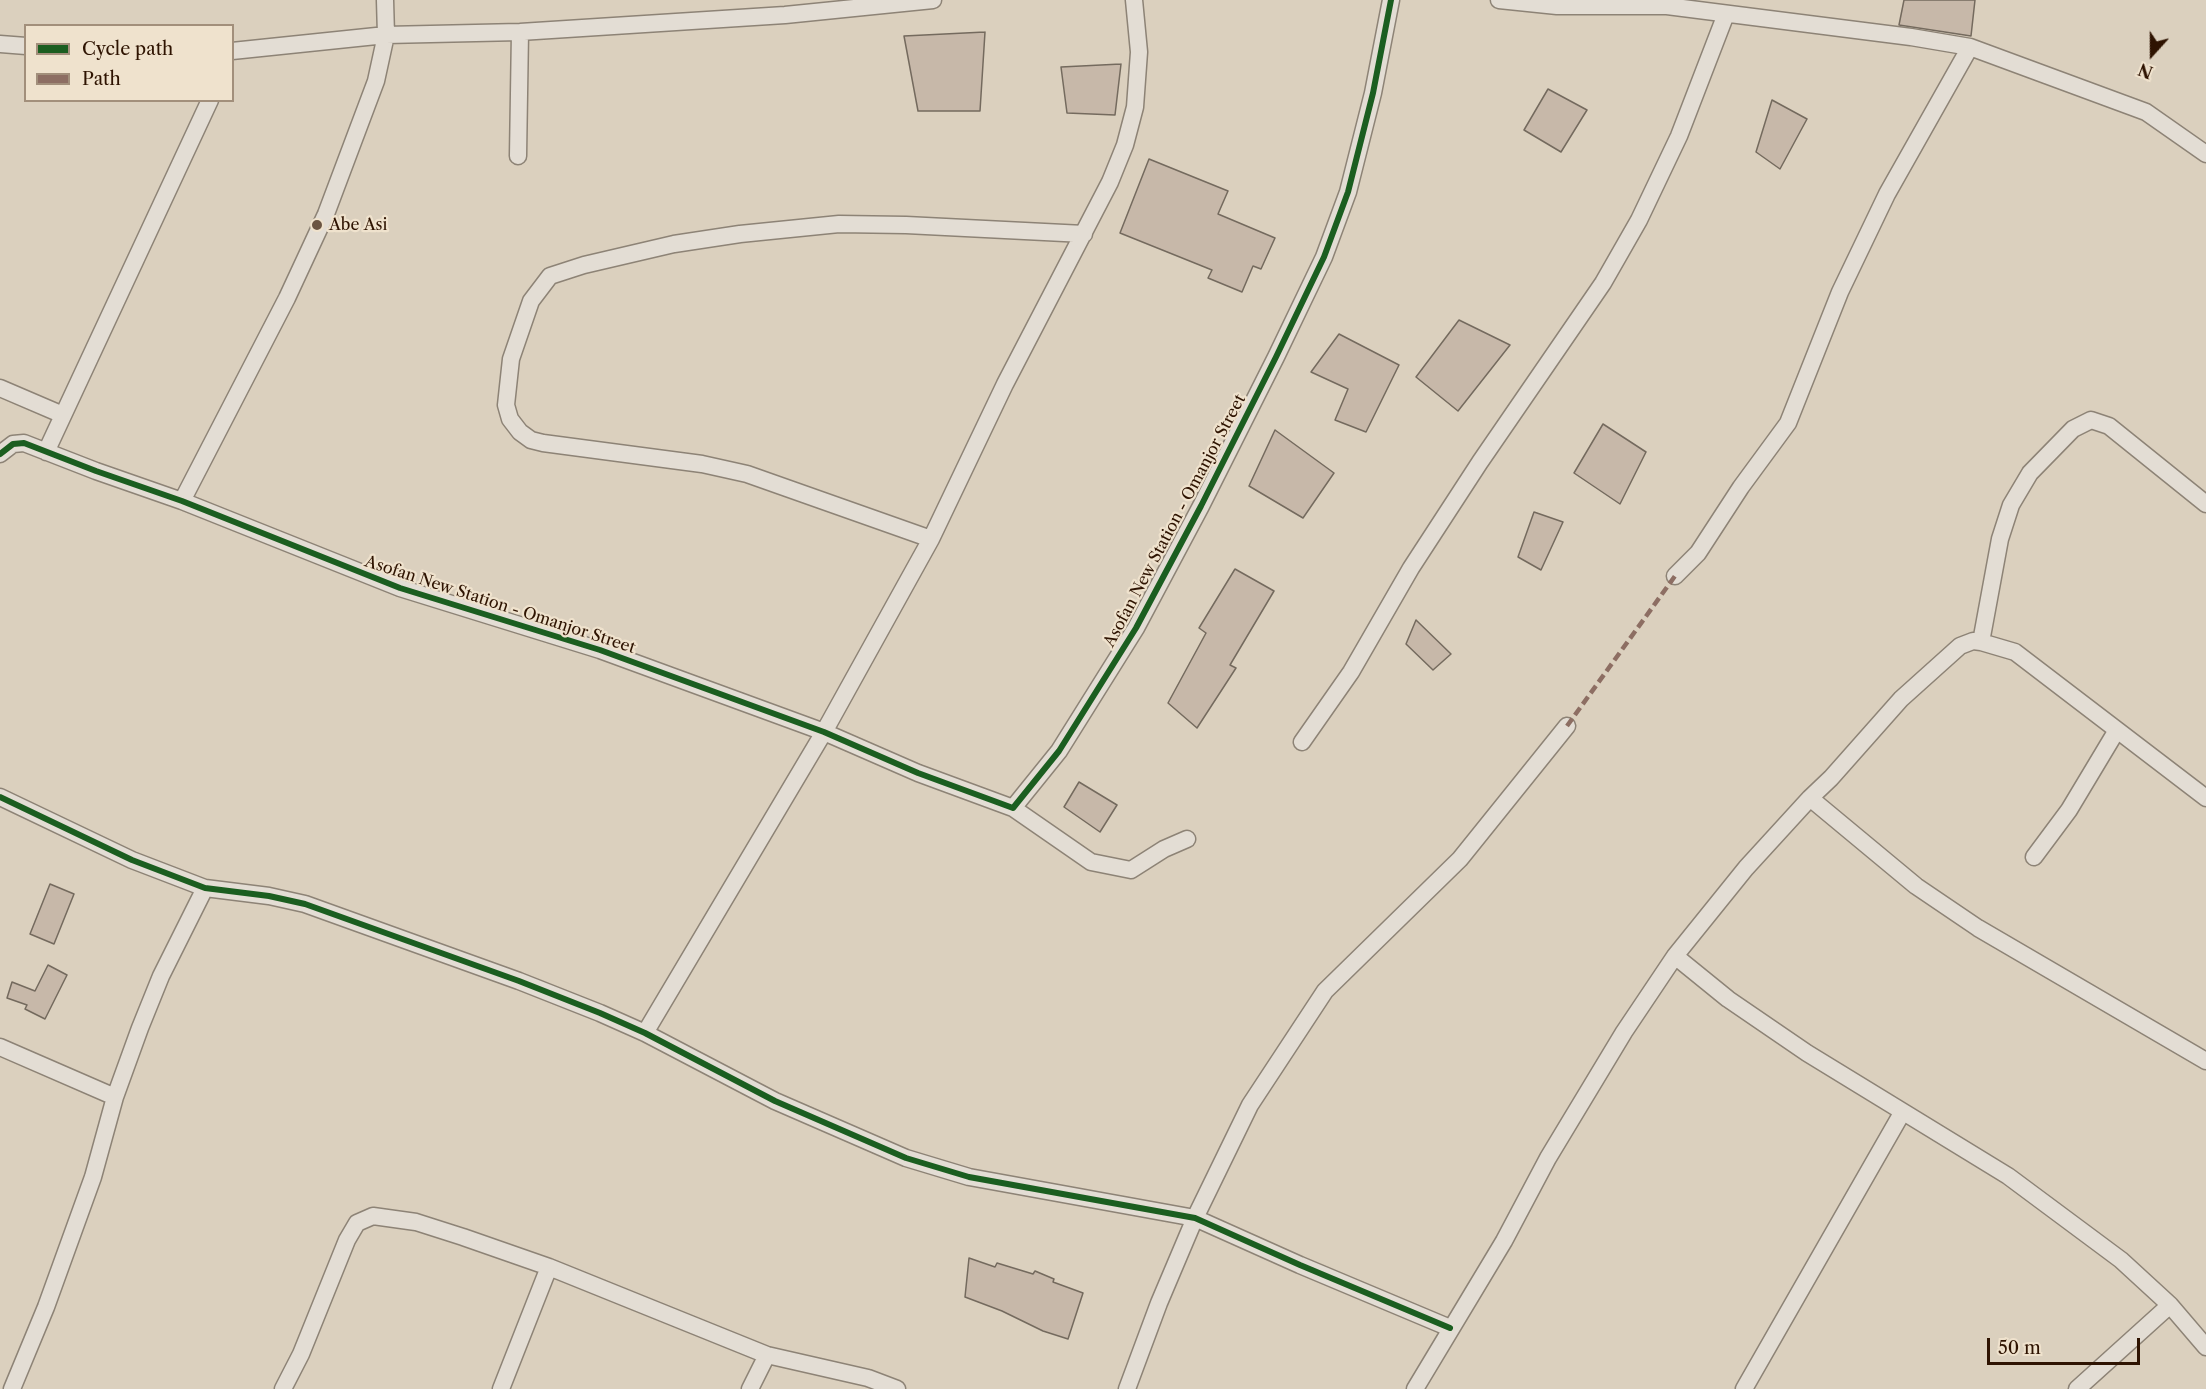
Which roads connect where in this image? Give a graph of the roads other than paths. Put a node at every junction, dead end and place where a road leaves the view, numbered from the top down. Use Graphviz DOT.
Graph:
graph roads {
  1 [pos="385,0"];
  2 [pos="933,0"];
  3 [pos="1134,0"];
  4 [pos="1391,0"];
  5 [pos="1499,0"];
  6 [pos="1726,14"];
  7 [pos="520,32"];
  8 [pos="386,34"];
  9 [pos="0,44"];
  10 [pos="24,46"];
  11 [pos="1970,47"];
  12 [pos="234,51"];
  13 [pos="209,102"];
  14 [pos="2206,154"];
  15 [pos="519,156"];
  16 [pos="1084,234"];
  17 [pos="0,388"];
  18 [pos="63,415"];
  19 [pos="46,452"];
  20 [pos="0,454"];
  21 [pos="182,501"];
  22 [pos="2206,504"];
  23 [pos="931,539"];
  24 [pos="1675,576"];
  25 [pos="1981,642"];
  26 [pos="1567,726"];
  27 [pos="2117,730"];
  28 [pos="824,732"];
  29 [pos="1302,742"];
  30 [pos="0,797"];
  31 [pos="1810,798"];
  32 [pos="2206,798"];
  33 [pos="1013,808"];
  34 [pos="1187,839"];
  35 [pos="2034,857"];
  36 [pos="205,888"];
  37 [pos="1675,956"];
  38 [pos="645,1033"];
  39 [pos="0,1047"];
  40 [pos="2206,1061"];
  41 [pos="115,1097"];
  42 [pos="1902,1113"];
  43 [pos="1195,1218"];
  44 [pos="549,1267"];
  45 [pos="2170,1305"];
  46 [pos="1450,1328"];
  47 [pos="2206,1347"];
  48 [pos="767,1355"];
  49 [pos="12,1389"];
  50 [pos="283,1389"];
  51 [pos="501,1389"];
  52 [pos="750,1389"];
  53 [pos="897,1389"];
  54 [pos="1127,1389"];
  55 [pos="1415,1389"];
  56 [pos="1744,1389"];
  57 [pos="2077,1389"];
  1 -- 8 [label="street"];
  2 -- 7 [label="street"];
  3 -- 16 [label="street"];
  4 -- 33 [label="street, Asofan New Station - Omanjor Street"];
  5 -- 6 [label="street"];
  6 -- 11 [label="street"];
  6 -- 29 [label="street"];
  7 -- 8 [label="street"];
  7 -- 15 [label="street"];
  8 -- 12 [label="street"];
  8 -- 21 [label="street"];
  9 -- 10 [label="street"];
  11 -- 14 [label="street"];
  11 -- 24 [label="street"];
  13 -- 18 [label="street"];
  16 -- 23 [label="street"];
  16 -- 23 [label="street"];
  17 -- 18 [label="street"];
  18 -- 19 [label="street"];
  19 -- 20 [label="street, Asofan New Station - Omanjor Street"];
  19 -- 21 [label="street, Asofan New Station - Omanjor Street"];
  21 -- 28 [label="street, Asofan New Station - Omanjor Street"];
  22 -- 25 [label="street"];
  23 -- 28 [label="street"];
  25 -- 27 [label="street"];
  25 -- 31 [label="street"];
  26 -- 43 [label="street"];
  27 -- 32 [label="street"];
  27 -- 35 [label="street"];
  28 -- 33 [label="street, Asofan New Station - Omanjor Street"];
  28 -- 38 [label="street"];
  30 -- 36 [label="street"];
  31 -- 37 [label="street"];
  31 -- 40 [label="street"];
  33 -- 34 [label="street"];
  36 -- 38 [label="street"];
  36 -- 41 [label="street"];
  37 -- 42 [label="street"];
  37 -- 46 [label="street"];
  38 -- 43 [label="street"];
  39 -- 41 [label="street"];
  41 -- 49 [label="street"];
  42 -- 45 [label="street"];
  42 -- 56 [label="street"];
  43 -- 46 [label="street"];
  43 -- 54 [label="street"];
  44 -- 48 [label="street"];
  44 -- 50 [label="street"];
  44 -- 51 [label="street"];
  45 -- 47 [label="street"];
  45 -- 57 [label="street"];
  46 -- 55 [label="street"];
  48 -- 52 [label="street"];
  48 -- 53 [label="street"];
}
